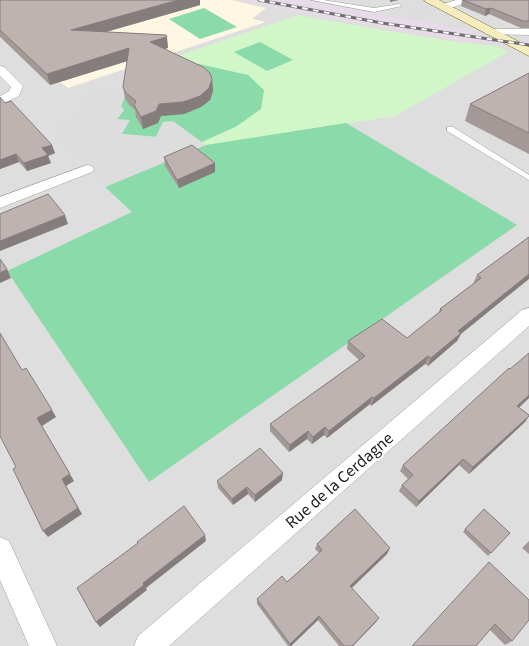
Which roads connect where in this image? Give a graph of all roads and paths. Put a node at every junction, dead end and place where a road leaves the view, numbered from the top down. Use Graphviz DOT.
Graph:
graph roads {
  1 [pos="314,0"];
  2 [pos="430,0"];
  3 [pos="466,0"];
  4 [pos="399,6"];
  5 [pos="444,7"];
  6 [pos="490,32"];
  7 [pos="529,32"];
  8 [pos="529,52"];
  9 [pos="0,70"];
  10 [pos="0,101"];
  11 [pos="450,129"];
  12 [pos="87,169"];
  13 [pos="529,178"];
  14 [pos="0,203"];
  15 [pos="529,315"];
  16 [pos="0,550"];
  17 [pos="43,646"];
  18 [pos="148,646"];
  1 -- 4 [label="lane"];
  2 -- 5 [label="main road"];
  3 -- 5 [label="street"];
  5 -- 6 [label="main road"];
  6 -- 7 [label="street"];
  6 -- 8 [label="main road"];
  9 -- 10 [label="street"];
  11 -- 13 [label="lane"];
  12 -- 14 [label="street"];
  15 -- 18 [label="street, Rue de la Cerdagne"];
  16 -- 17 [label="street"];
}
